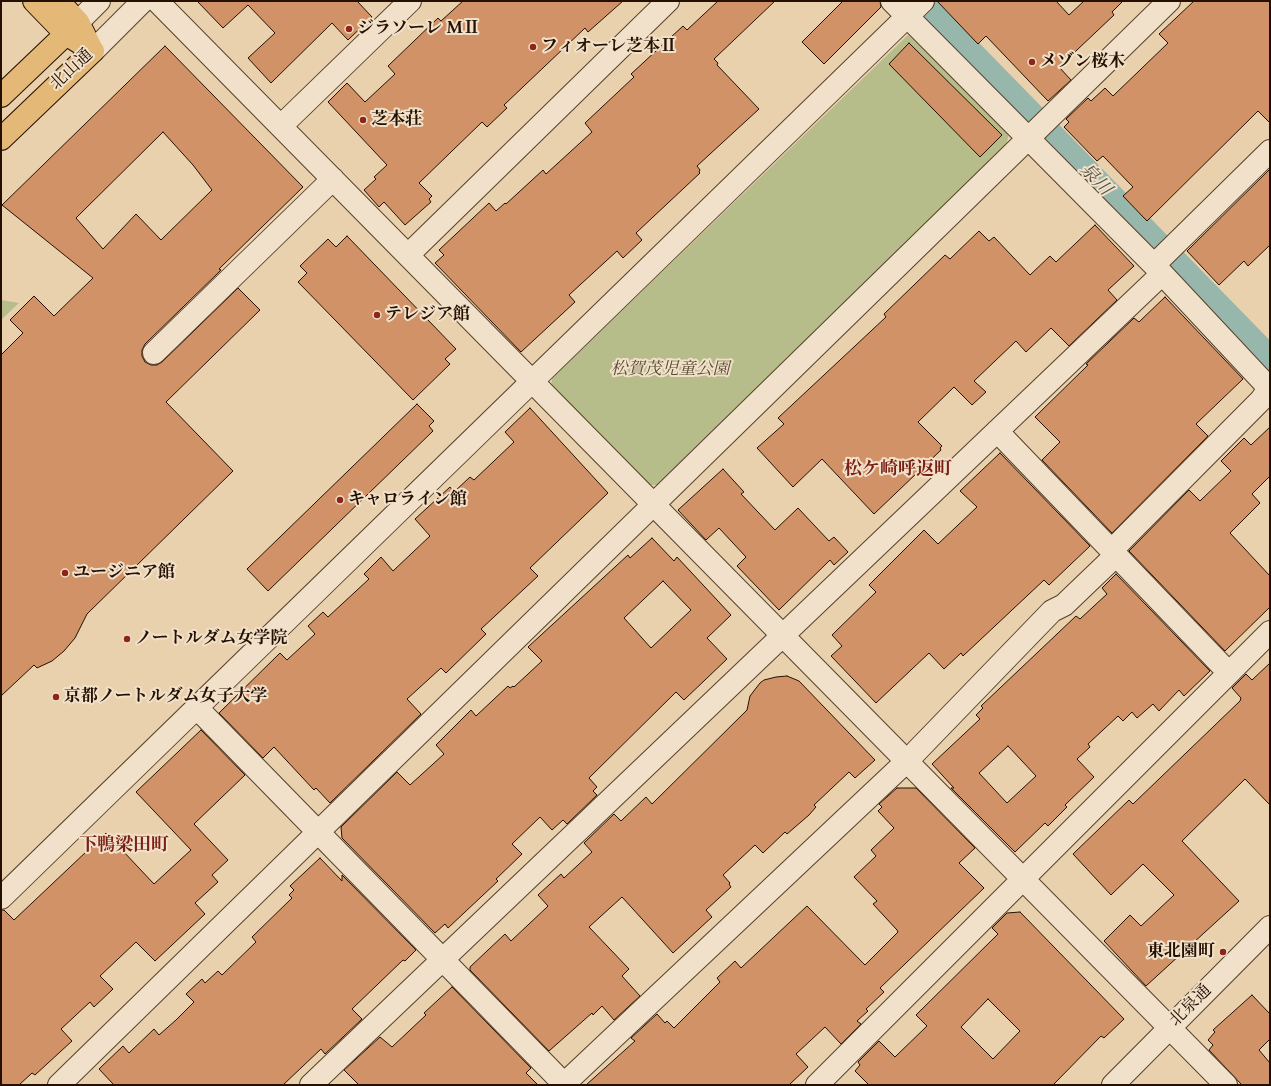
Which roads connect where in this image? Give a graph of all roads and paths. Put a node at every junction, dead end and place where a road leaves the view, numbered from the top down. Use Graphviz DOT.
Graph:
graph roads {
  1 [pos="34,1"];
  2 [pos="58,1"];
  3 [pos="99,1"];
  4 [pos="143,1"];
  5 [pos="157,1"];
  6 [pos="410,1"];
  7 [pos="668,1"];
  8 [pos="892,1"];
  9 [pos="1169,1"];
  10 [pos="914,9"];
  11 [pos="72,28"];
  12 [pos="93,51"];
  13 [pos="1,96"];
  14 [pos="281,126"];
  15 [pos="1037,130"];
  16 [pos="1,139"];
  17 [pos="1270,151"];
  18 [pos="333,179"];
  19 [pos="408,255"];
  20 [pos="1162,261"];
  21 [pos="154,353"];
  22 [pos="532,381"];
  23 [pos="1270,388"];
  24 [pos="998,431"];
  25 [pos="654,504"];
  26 [pos="1112,550"];
  27 [pos="1270,632"];
  28 [pos="783,635"];
  29 [pos="1229,673"];
  30 [pos="197,708"];
  31 [pos="907,760"];
  32 [pos="317,833"];
  33 [pos="1023,879"];
  34 [pos="1,898"];
  35 [pos="1270,927"];
  36 [pos="442,960"];
  37 [pos="1170,1028"];
  38 [pos="59,1085"];
  39 [pos="311,1085"];
  40 [pos="564,1085"];
  41 [pos="816,1085"];
  42 [pos="1113,1085"];
  43 [pos="1226,1085"];
  1 -- 11 [label="main road"];
  2 -- 11 [label="main road"];
  3 -- 11 [label="street, 北山通"];
  4 -- 12 [label="street, 北山通"];
  5 -- 14 [label="street"];
  6 -- 14 [label="street"];
  7 -- 19 [label="street"];
  8 -- 10 [label="street"];
  9 -- 15 [label="street"];
  10 -- 15 [label="street"];
  10 -- 22 [label="street"];
  11 -- 12 [label="main road"];
  11 -- 13 [label="main road, 北山通"];
  12 -- 16 [label="main road, 北山通"];
  14 -- 18 [label="street"];
  15 -- 20 [label="street"];
  15 -- 25 [label="street"];
  17 -- 20 [label="street"];
  18 -- 19 [label="street"];
  18 -- 21 [label="street"];
  19 -- 22 [label="street"];
  20 -- 23 [label="street"];
  20 -- 24 [label="street"];
  22 -- 25 [label="street"];
  22 -- 30 [label="street"];
  23 -- 26 [label="street"];
  24 -- 26 [label="street"];
  24 -- 28 [label="street"];
  25 -- 28 [label="street"];
  25 -- 32 [label="street"];
  26 -- 29 [label="street"];
  26 -- 31 [label="street"];
  27 -- 29 [label="street"];
  28 -- 31 [label="street"];
  28 -- 36 [label="street"];
  29 -- 33 [label="street"];
  30 -- 32 [label="street"];
  30 -- 34 [label="street"];
  31 -- 33 [label="street"];
  31 -- 40 [label="street"];
  32 -- 36 [label="street"];
  32 -- 38 [label="street"];
  33 -- 37 [label="street"];
  33 -- 41 [label="street"];
  35 -- 37 [label="street, 北泉通"];
  36 -- 39 [label="street"];
  36 -- 40 [label="street"];
  37 -- 42 [label="street, 北泉通"];
  37 -- 43 [label="street"];
}
